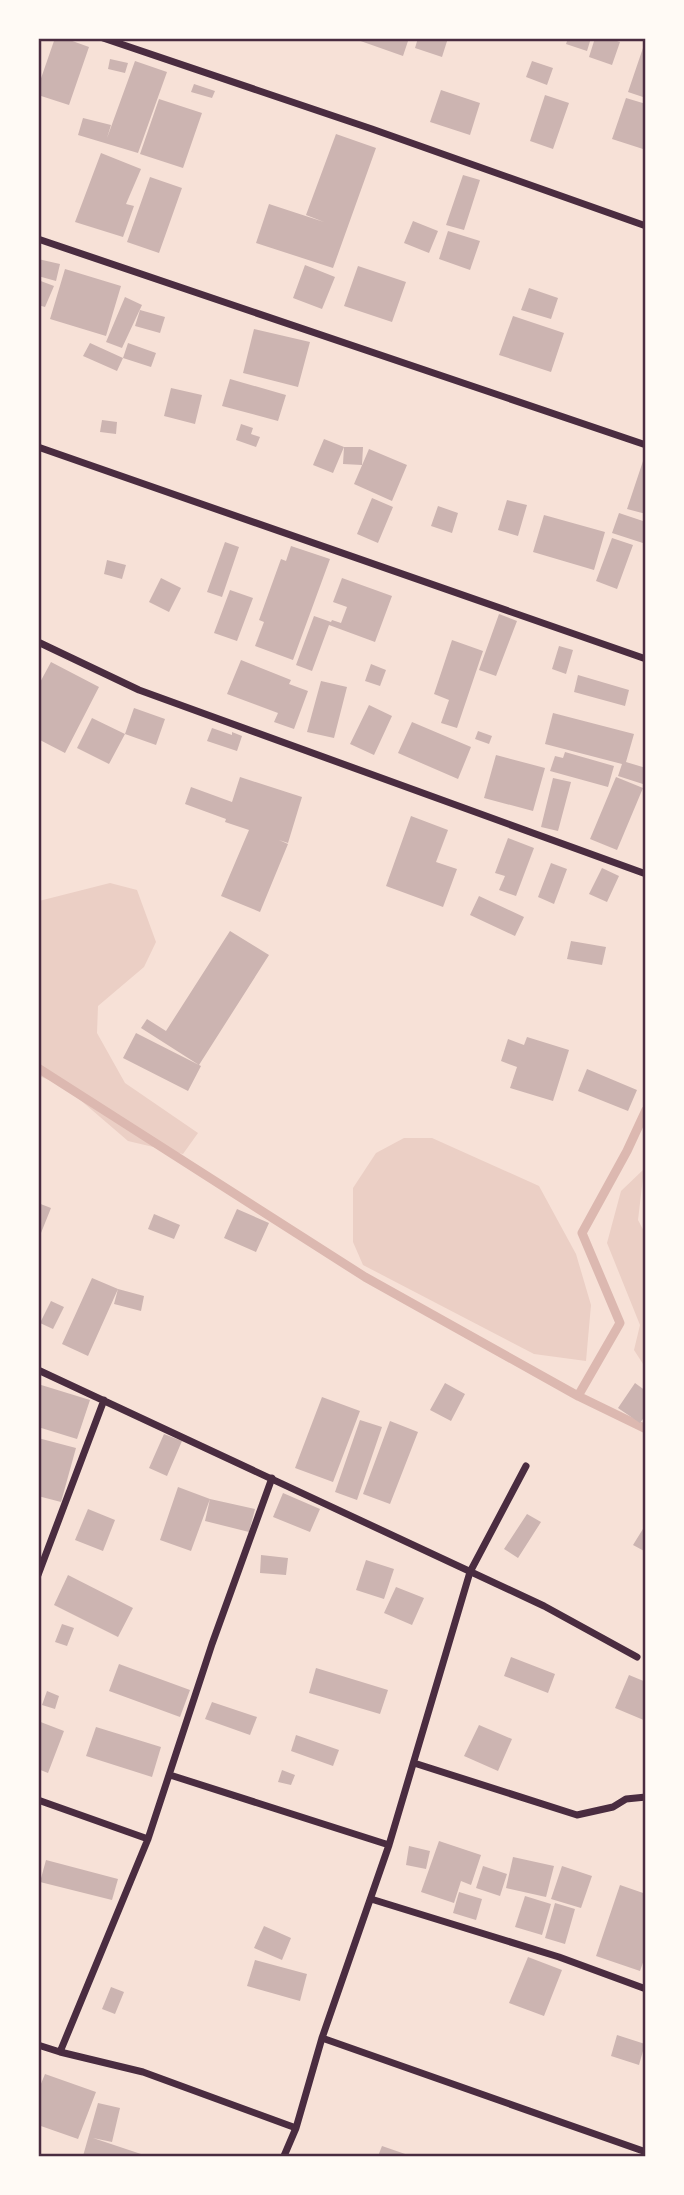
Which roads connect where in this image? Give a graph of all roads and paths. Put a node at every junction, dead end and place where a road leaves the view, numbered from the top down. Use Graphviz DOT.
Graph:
graph roads {
  1 [pos="103,38"];
  2 [pos="646,226"];
  3 [pos="38,239"];
  4 [pos="646,445"];
  5 [pos="38,447"];
  6 [pos="38,642"];
  7 [pos="646,659"];
  8 [pos="646,874"];
  9 [pos="38,1370"];
  10 [pos="104,1400"];
  11 [pos="526,1466"];
  12 [pos="272,1478"];
  13 [pos="470,1572"];
  14 [pos="38,1575"];
  15 [pos="637,1657"];
  16 [pos="414,1763"];
  17 [pos="170,1775"];
  18 [pos="646,1797"];
  19 [pos="38,1800"];
  20 [pos="148,1839"];
  21 [pos="390,1845"];
  22 [pos="370,1899"];
  23 [pos="646,1989"];
  24 [pos="321,2038"];
  25 [pos="38,2045"];
  26 [pos="60,2052"];
  27 [pos="296,2128"];
  28 [pos="646,2152"];
  29 [pos="284,2157"];
  1 -- 2 [label="street"];
  3 -- 4 [label="street"];
  5 -- 7 [label="street"];
  6 -- 8 [label="street"];
  9 -- 10 [label="street"];
  10 -- 12 [label="street"];
  10 -- 14 [label="street"];
  11 -- 13 [label="street"];
  12 -- 13 [label="street"];
  12 -- 17 [label="street"];
  13 -- 15 [label="street"];
  13 -- 16 [label="street"];
  16 -- 18 [label="street"];
  16 -- 21 [label="street"];
  17 -- 20 [label="street"];
  17 -- 21 [label="street"];
  19 -- 20 [label="street"];
  20 -- 26 [label="street"];
  21 -- 22 [label="street"];
  22 -- 23 [label="street"];
  22 -- 24 [label="street"];
  24 -- 27 [label="street"];
  24 -- 28 [label="street"];
  25 -- 26 [label="street"];
  26 -- 27 [label="street"];
  27 -- 29 [label="street"];
}
